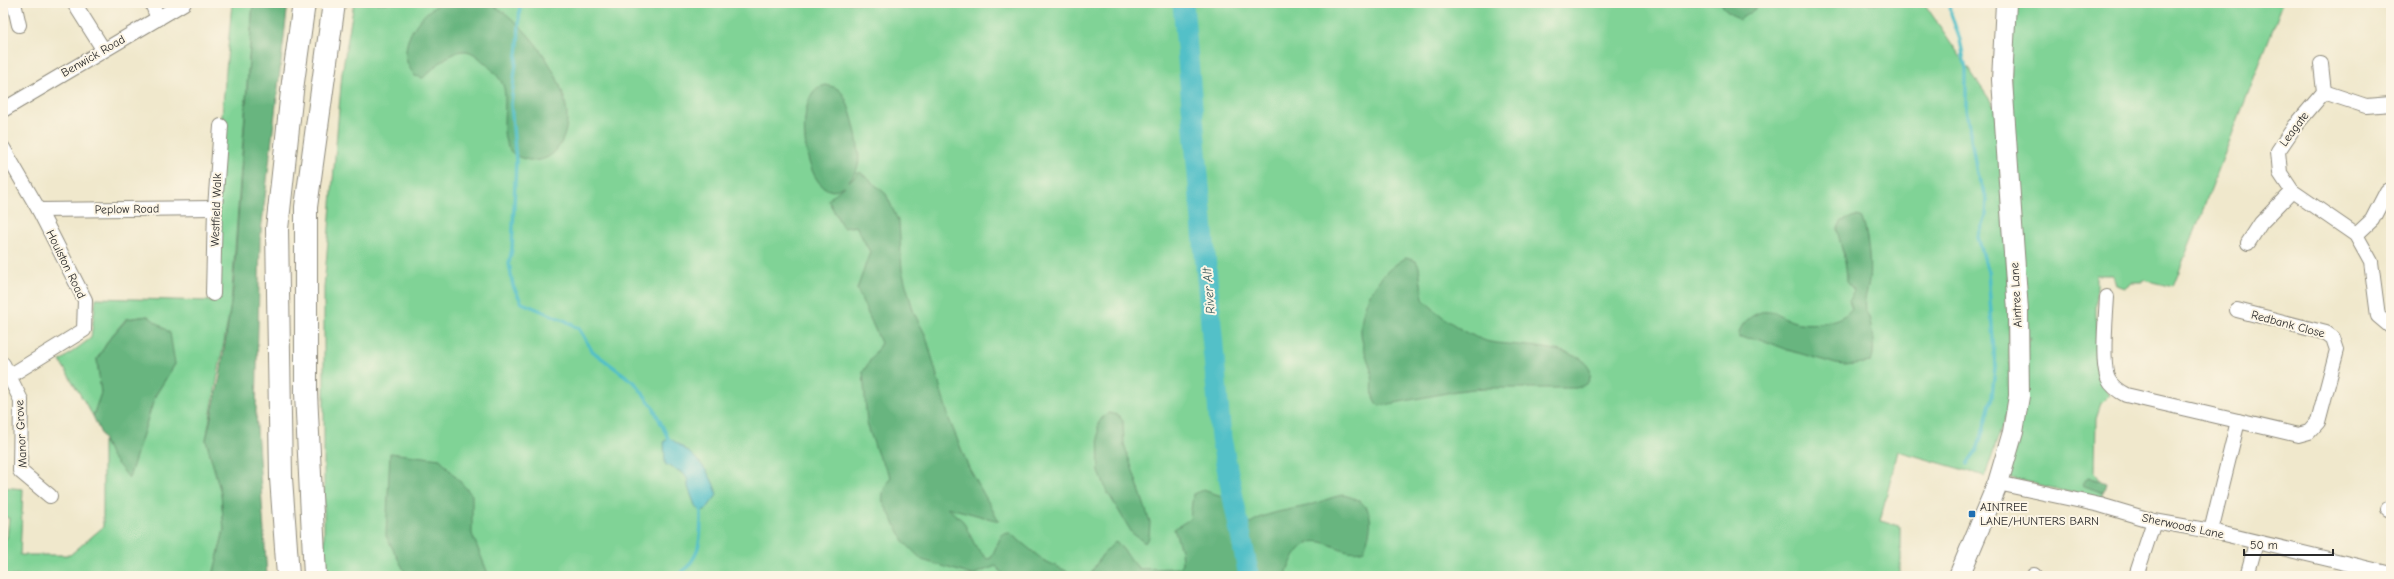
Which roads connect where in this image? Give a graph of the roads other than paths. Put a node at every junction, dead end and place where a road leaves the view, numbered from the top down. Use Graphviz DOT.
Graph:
graph roads {
  1 [pos="14,3"];
  2 [pos="74,3"];
  3 [pos="152,3"];
  4 [pos="184,3"];
  5 [pos="304,3"];
  6 [pos="334,3"];
  7 [pos="2006,3"];
  8 [pos="158,19"];
  9 [pos="19,25"];
  10 [pos="103,50"];
  11 [pos="2321,64"];
  12 [pos="2324,92"];
  13 [pos="2391,104"];
  14 [pos="3,110"];
  15 [pos="220,126"];
  16 [pos="3,148"];
  17 [pos="2292,191"];
  18 [pos="2391,191"];
  19 [pos="215,208"];
  20 [pos="39,210"];
  21 [pos="2356,235"];
  22 [pos="2248,243"];
  23 [pos="214,294"];
  24 [pos="2107,297"];
  25 [pos="2237,310"];
  26 [pos="2391,326"];
  27 [pos="7,369"];
  28 [pos="2238,421"];
  29 [pos="1998,483"];
  30 [pos="50,496"];
  31 [pos="2154,521"];
  32 [pos="2211,531"];
  33 [pos="2256,542"];
  34 [pos="2360,572"];
  35 [pos="2391,574"];
  36 [pos="288,576"];
  37 [pos="315,576"];
  38 [pos="1959,576"];
  39 [pos="2136,576"];
  40 [pos="2247,576"];
  1 -- 9 [label="street"];
  2 -- 10 [label="street"];
  3 -- 8 [label="street"];
  4 -- 8 [label="street, Benwick Road"];
  5 -- 36 [label="highway"];
  6 -- 37 [label="highway"];
  7 -- 29 [label="main road, Aintree Lane"];
  8 -- 10 [label="street, Benwick Road"];
  10 -- 14 [label="street, Benwick Road"];
  11 -- 12 [label="street"];
  12 -- 13 [label="street"];
  12 -- 17 [label="street, Leagate"];
  15 -- 19 [label="street, Westfield Walk"];
  16 -- 20 [label="street, Houlston Road"];
  17 -- 21 [label="street, Leagate"];
  17 -- 22 [label="street"];
  18 -- 21 [label="street"];
  19 -- 20 [label="street, Peplow Road"];
  19 -- 23 [label="street, Westfield Walk"];
  20 -- 27 [label="street, Houlston Road"];
  21 -- 26 [label="street, Leagate"];
  24 -- 28 [label="street, Redbank Close"];
  25 -- 28 [label="street, Redbank Close"];
  27 -- 30 [label="street, Manor Grove"];
  28 -- 32 [label="street"];
  29 -- 31 [label="street, Sherwoods Lane"];
  29 -- 38 [label="main road, Aintree Lane"];
  31 -- 32 [label="street, Sherwoods Lane"];
  31 -- 39 [label="street"];
  32 -- 33 [label="street, Sherwoods Lane"];
  33 -- 34 [label="street, Sherwoods Lane"];
  33 -- 40 [label="street"];
  34 -- 35 [label="street, Sherwoods Lane"];
}
